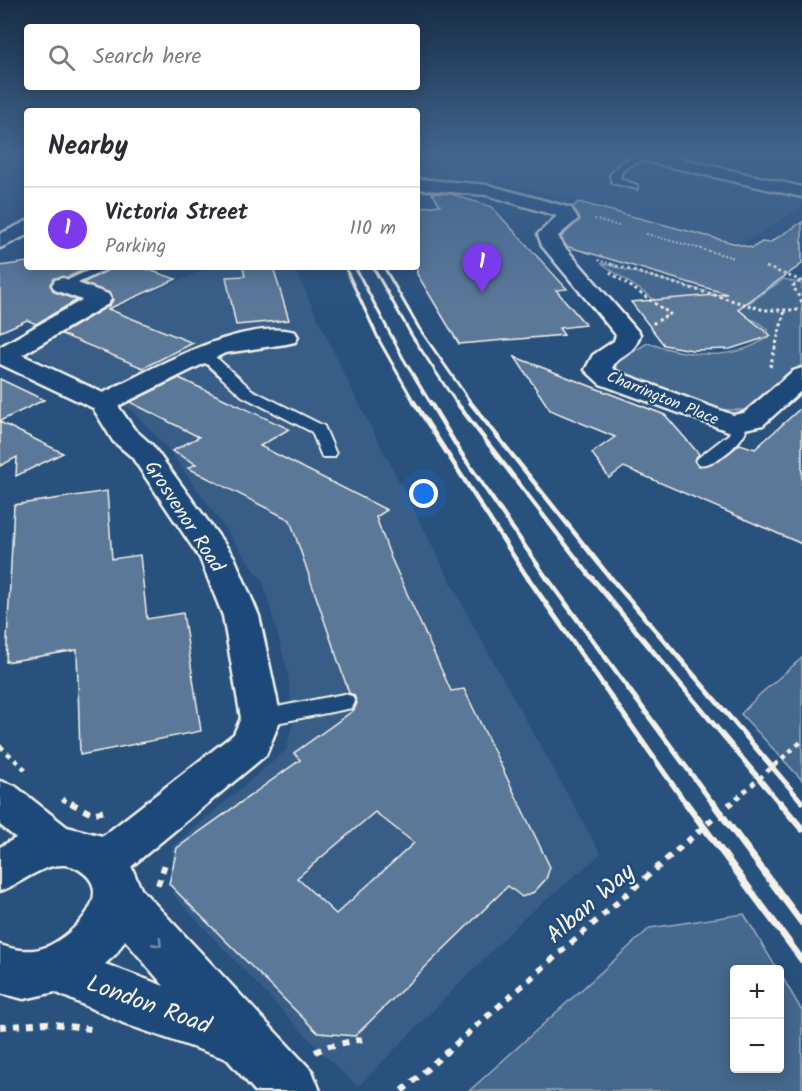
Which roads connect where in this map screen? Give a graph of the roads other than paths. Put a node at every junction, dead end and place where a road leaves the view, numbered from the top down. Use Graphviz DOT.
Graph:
graph roads {
  1 [pos="546,207"];
  2 [pos="24,229"];
  3 [pos="0,242"];
  4 [pos="99,270"];
  5 [pos="63,285"];
  6 [pos="286,337"];
  7 [pos="2,355"];
  8 [pos="199,355"];
  9 [pos="802,376"];
  10 [pos="104,403"];
  11 [pos="731,424"];
  12 [pos="328,454"];
  13 [pos="704,461"];
  14 [pos="344,702"];
  15 [pos="261,718"];
  16 [pos="16,788"];
  17 [pos="57,845"];
  18 [pos="0,871"];
  19 [pos="129,884"];
  20 [pos="22,975"];
  21 [pos="241,1036"];
  22 [pos="299,1073"];
  1 -- 11 [label="street, Charrington Place"];
  2 -- 3 [label="street"];
  4 -- 5 [label="lane"];
  5 -- 7 [label="street"];
  6 -- 8 [label="street"];
  7 -- 10 [label="street"];
  8 -- 10 [label="street"];
  8 -- 12 [label="lane"];
  9 -- 11 [label="street, Charrington Place"];
  10 -- 15 [label="street, Grosvenor Road"];
  11 -- 13 [label="lane, Charrington Place"];
  14 -- 15 [label="lane"];
  15 -- 19 [label="street"];
  16 -- 17 [label="street, London Road"];
  17 -- 18 [label="street, London Road"];
  17 -- 19 [label="street, London Road"];
  19 -- 20 [label="street, London Road"];
  19 -- 21 [label="street, London Road, one-way"];
  20 -- 21 [label="street, London Road"];
  21 -- 22 [label="street, London Road"];
}
